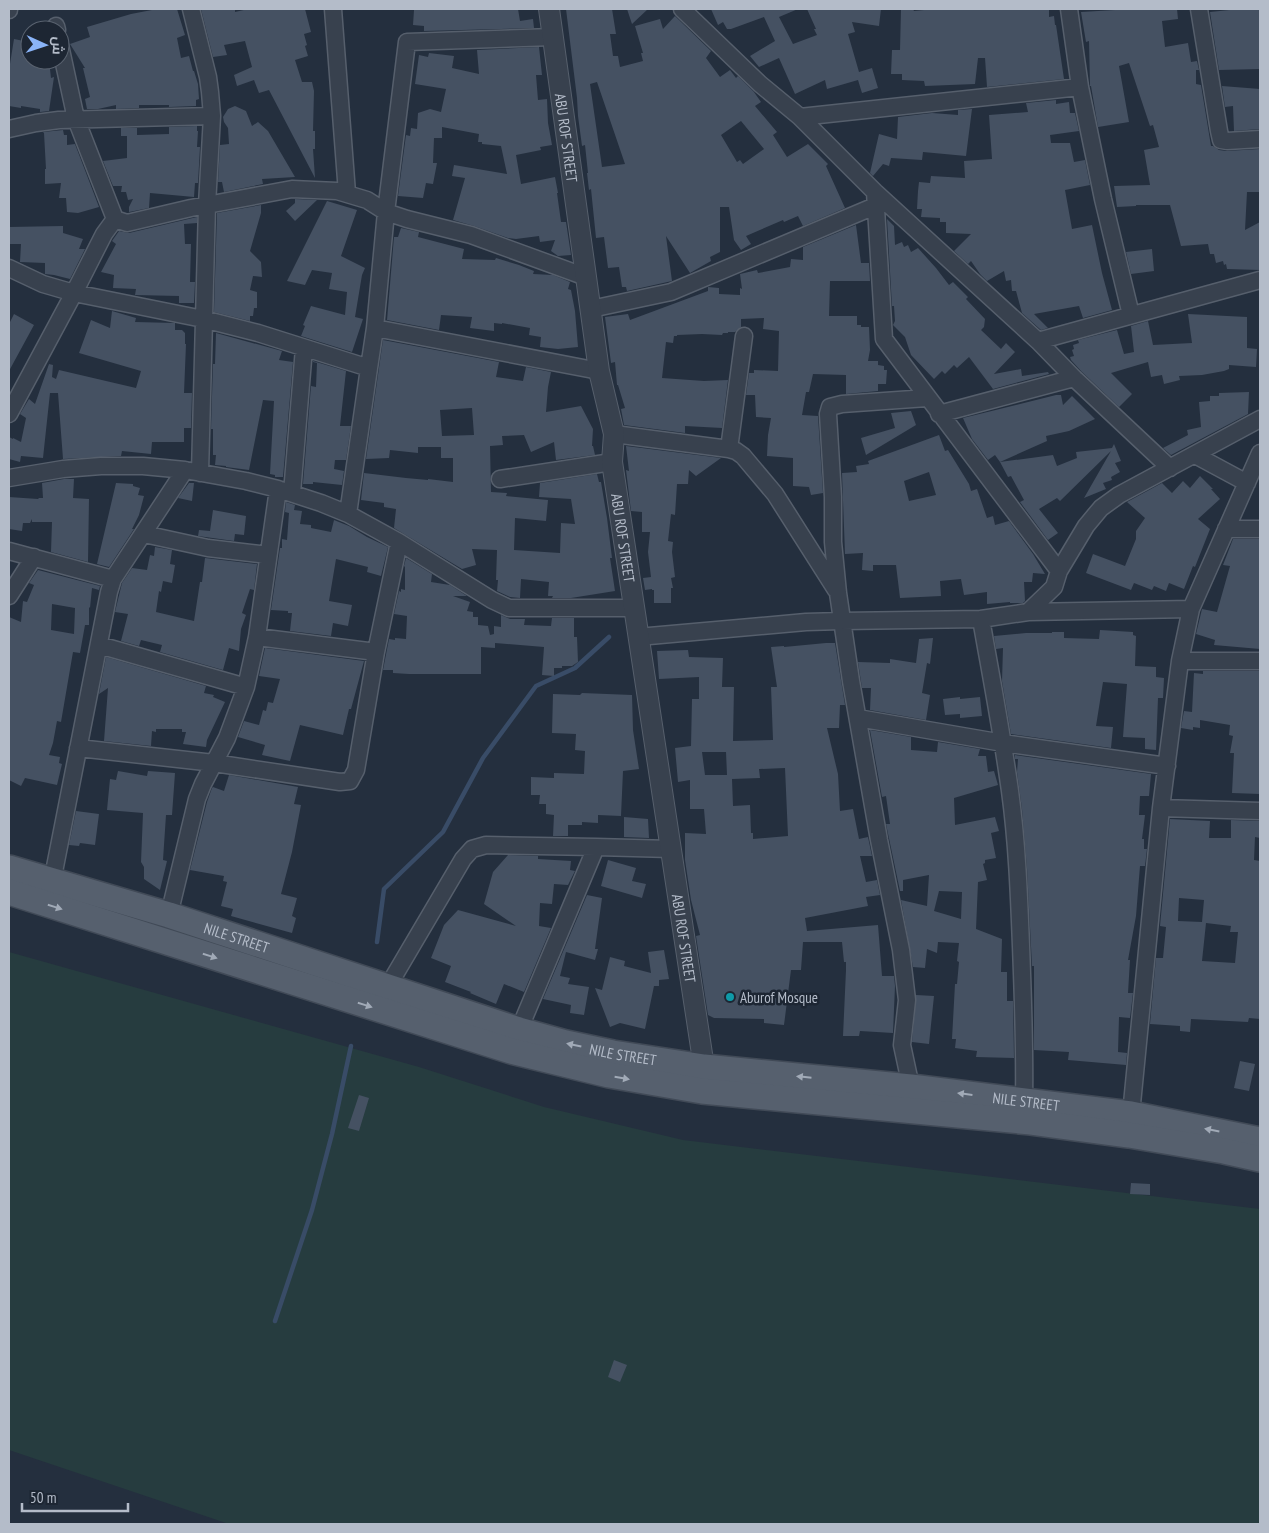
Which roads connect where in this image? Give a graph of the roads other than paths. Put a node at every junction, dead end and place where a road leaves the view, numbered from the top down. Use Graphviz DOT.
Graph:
graph roads {
  1 [pos="191,9"];
  2 [pos="332,9"];
  3 [pos="549,9"];
  4 [pos="682,9"];
  5 [pos="1069,9"];
  6 [pos="1199,9"];
  7 [pos="553,38"];
  8 [pos="65,70"];
  9 [pos="1080,87"];
  10 [pos="212,116"];
  11 [pos="800,117"];
  12 [pos="76,119"];
  13 [pos="9,129"];
  14 [pos="1260,139"];
  15 [pos="347,193"];
  16 [pos="875,199"];
  17 [pos="207,205"];
  18 [pos="386,212"];
  19 [pos="115,219"];
  20 [pos="9,268"];
  21 [pos="586,277"];
  22 [pos="1260,280"];
  23 [pos="74,293"];
  24 [pos="592,309"];
  25 [pos="1131,315"];
  26 [pos="203,319"];
  27 [pos="375,328"];
  28 [pos="744,336"];
  29 [pos="1038,341"];
  30 [pos="304,348"];
  31 [pos="369,368"];
  32 [pos="599,371"];
  33 [pos="1074,378"];
  34 [pos="927,398"];
  35 [pos="9,414"];
  36 [pos="939,414"];
  37 [pos="1260,419"];
  38 [pos="614,434"];
  39 [pos="729,450"];
  40 [pos="1260,453"];
  41 [pos="1194,456"];
  42 [pos="612,462"];
  43 [pos="1170,468"];
  44 [pos="192,472"];
  45 [pos="9,478"];
  46 [pos="500,480"];
  47 [pos="1247,483"];
  48 [pos="285,491"];
  49 [pos="348,514"];
  50 [pos="1226,529"];
  51 [pos="1260,530"];
  52 [pos="144,534"];
  53 [pos="399,542"];
  54 [pos="9,551"];
  55 [pos="268,555"];
  56 [pos="34,557"];
  57 [pos="1059,571"];
  58 [pos="113,580"];
  59 [pos="838,593"];
  60 [pos="9,596"];
  61 [pos="634,608"];
  62 [pos="1191,609"];
  63 [pos="1028,612"];
  64 [pos="981,619"];
  65 [pos="842,621"];
  66 [pos="257,637"];
  67 [pos="638,637"];
  68 [pos="99,645"];
  69 [pos="376,652"];
  70 [pos="1180,661"];
  71 [pos="1260,661"];
  72 [pos="246,687"];
  73 [pos="858,718"];
  74 [pos="1003,743"];
  75 [pos="78,748"];
  76 [pos="214,763"];
  77 [pos="1167,766"];
  78 [pos="1161,808"];
  79 [pos="1260,811"];
  80 [pos="596,847"];
  81 [pos="671,849"];
  82 [pos="9,868"];
  83 [pos="52,882"];
  84 [pos="9,892"];
  85 [pos="169,915"];
  86 [pos="388,988"];
  87 [pos="519,1030"];
  88 [pos="703,1079"];
  89 [pos="911,1087"];
  90 [pos="1024,1101"];
  91 [pos="1131,1114"];
  92 [pos="1260,1140"];
  93 [pos="1260,1159"];
  1 -- 10 [label="street"];
  2 -- 15 [label="street"];
  3 -- 7 [label="street, ABU ROF STREET"];
  4 -- 11 [label="street"];
  5 -- 9 [label="street"];
  6 -- 14 [label="street"];
  7 -- 18 [label="street"];
  7 -- 21 [label="street, ABU ROF STREET"];
  8 -- 12 [label="street"];
  9 -- 11 [label="street"];
  9 -- 25 [label="street"];
  10 -- 12 [label="street"];
  10 -- 17 [label="street"];
  11 -- 16 [label="street"];
  12 -- 13 [label="street"];
  12 -- 19 [label="street"];
  15 -- 17 [label="street"];
  15 -- 18 [label="street"];
  16 -- 24 [label="street"];
  16 -- 29 [label="street"];
  16 -- 34 [label="street"];
  17 -- 19 [label="street"];
  17 -- 26 [label="street"];
  18 -- 21 [label="street"];
  18 -- 27 [label="street"];
  19 -- 23 [label="street"];
  20 -- 23 [label="street"];
  21 -- 24 [label="street, ABU ROF STREET"];
  22 -- 25 [label="street"];
  23 -- 26 [label="street"];
  23 -- 35 [label="street"];
  24 -- 32 [label="street, ABU ROF STREET"];
  25 -- 29 [label="street"];
  26 -- 30 [label="street"];
  26 -- 44 [label="street"];
  27 -- 31 [label="street"];
  27 -- 32 [label="street"];
  28 -- 39 [label="street"];
  29 -- 33 [label="street"];
  30 -- 31 [label="street"];
  30 -- 48 [label="street"];
  31 -- 49 [label="street"];
  32 -- 38 [label="street, ABU ROF STREET"];
  33 -- 36 [label="street"];
  33 -- 43 [label="street"];
  34 -- 36 [label="street"];
  34 -- 59 [label="street"];
  36 -- 57 [label="street"];
  37 -- 41 [label="street"];
  38 -- 39 [label="street"];
  38 -- 42 [label="street, ABU ROF STREET"];
  39 -- 59 [label="street"];
  40 -- 47 [label="street"];
  41 -- 43 [label="street"];
  41 -- 47 [label="street"];
  42 -- 46 [label="street"];
  42 -- 61 [label="street, ABU ROF STREET"];
  43 -- 57 [label="street"];
  44 -- 45 [label="street"];
  44 -- 48 [label="street"];
  44 -- 52 [label="street"];
  47 -- 50 [label="street"];
  48 -- 49 [label="street"];
  48 -- 55 [label="street"];
  49 -- 53 [label="street"];
  50 -- 51 [label="street"];
  50 -- 62 [label="street"];
  52 -- 55 [label="street"];
  52 -- 58 [label="street"];
  53 -- 61 [label="street"];
  53 -- 69 [label="street"];
  54 -- 56 [label="street"];
  55 -- 66 [label="street"];
  56 -- 58 [label="street"];
  56 -- 60 [label="street"];
  57 -- 63 [label="street"];
  58 -- 68 [label="street"];
  59 -- 65 [label="street"];
  61 -- 67 [label="street, ABU ROF STREET"];
  62 -- 63 [label="street"];
  62 -- 70 [label="street"];
  63 -- 64 [label="street"];
  64 -- 65 [label="street"];
  64 -- 74 [label="street"];
  65 -- 67 [label="street"];
  65 -- 73 [label="street"];
  66 -- 69 [label="street"];
  66 -- 72 [label="street"];
  67 -- 81 [label="street, ABU ROF STREET"];
  68 -- 72 [label="street"];
  68 -- 75 [label="street"];
  69 -- 76 [label="street"];
  70 -- 71 [label="street"];
  70 -- 77 [label="street"];
  72 -- 76 [label="street"];
  73 -- 74 [label="street"];
  73 -- 89 [label="street"];
  74 -- 77 [label="street"];
  74 -- 90 [label="street"];
  75 -- 76 [label="street"];
  75 -- 83 [label="street"];
  76 -- 85 [label="street"];
  77 -- 78 [label="street"];
  78 -- 79 [label="street"];
  78 -- 91 [label="street"];
  80 -- 81 [label="street"];
  80 -- 86 [label="street"];
  80 -- 87 [label="street"];
  81 -- 88 [label="street, ABU ROF STREET"];
  82 -- 83 [label="main road, NILE STREET"];
  83 -- 85 [label="main road, NILE STREET"];
  84 -- 88 [label="main road, NILE STREET, one-way"];
  85 -- 86 [label="main road, NILE STREET"];
  86 -- 87 [label="main road, NILE STREET"];
  88 -- 87 [label="main road, NILE STREET, one-way"];
  89 -- 88 [label="main road, NILE STREET, one-way"];
  88 -- 93 [label="main road, NILE STREET"];
  90 -- 89 [label="main road, NILE STREET, one-way"];
  90 -- 91 [label="main road, NILE STREET"];
  92 -- 91 [label="main road, NILE STREET, one-way"];
}
